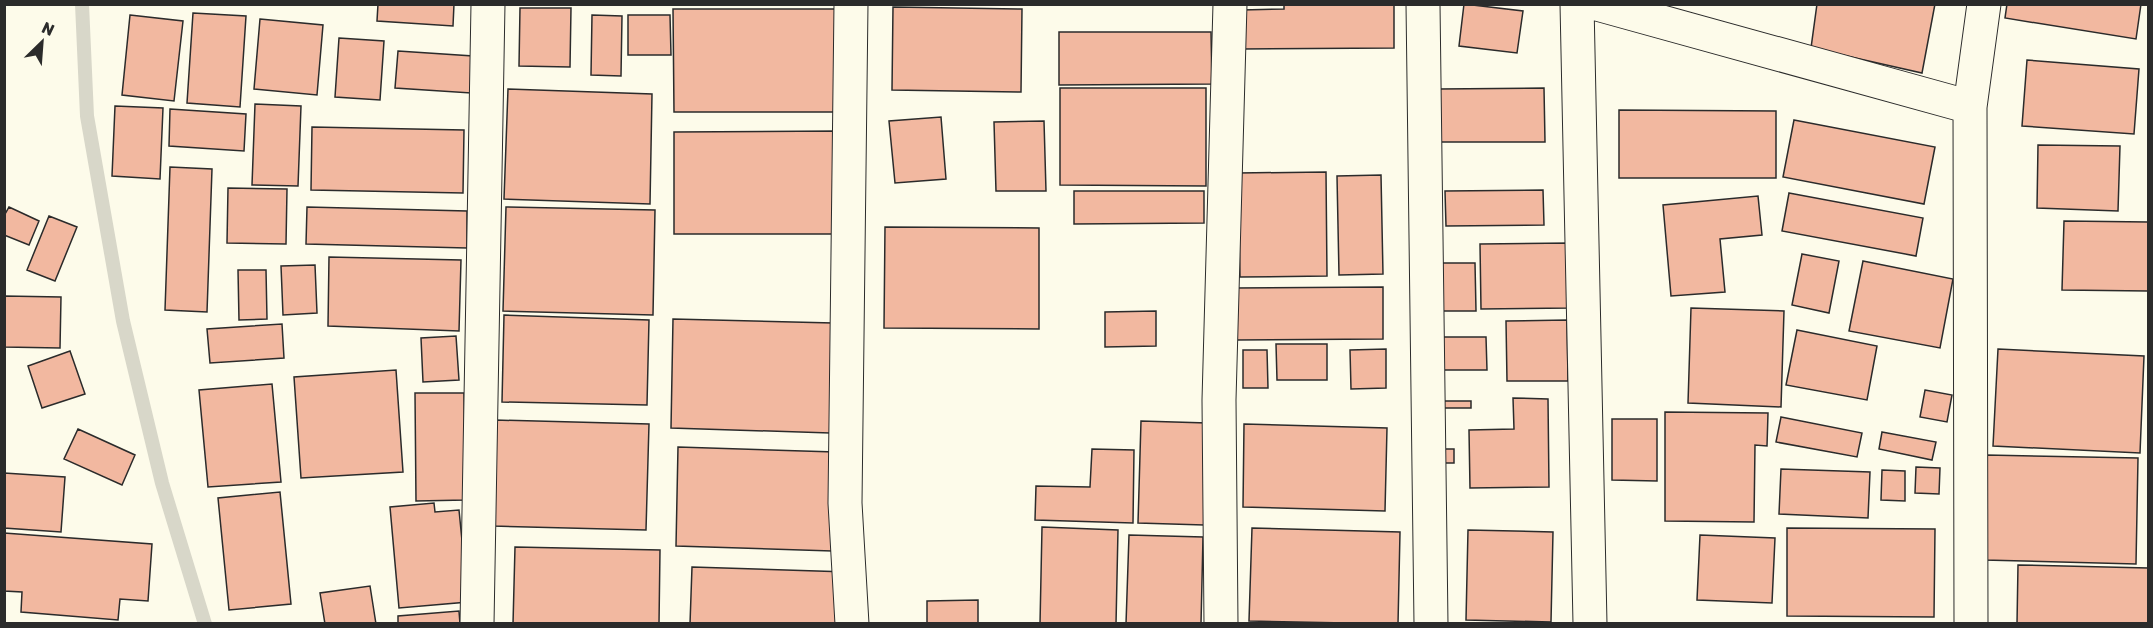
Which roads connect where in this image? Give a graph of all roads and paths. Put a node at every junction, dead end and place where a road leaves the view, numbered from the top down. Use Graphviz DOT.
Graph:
graph roads {
  1 [pos="488,4"];
  2 [pos="852,4"];
  3 [pos="1230,4"];
  4 [pos="1423,4"];
  5 [pos="1577,4"];
  6 [pos="1597,4"];
  7 [pos="1984,4"];
  8 [pos="1970,107"];
  9 [pos="477,624"];
  10 [pos="852,624"];
  11 [pos="1221,624"];
  12 [pos="1431,624"];
  13 [pos="1590,624"];
  14 [pos="1971,624"];
  1 -- 9 [label="street"];
  2 -- 10 [label="street"];
  3 -- 11 [label="street"];
  4 -- 12 [label="street"];
  5 -- 13 [label="street"];
  6 -- 8 [label="street"];
  7 -- 8 [label="street"];
  8 -- 14 [label="street"];
}
